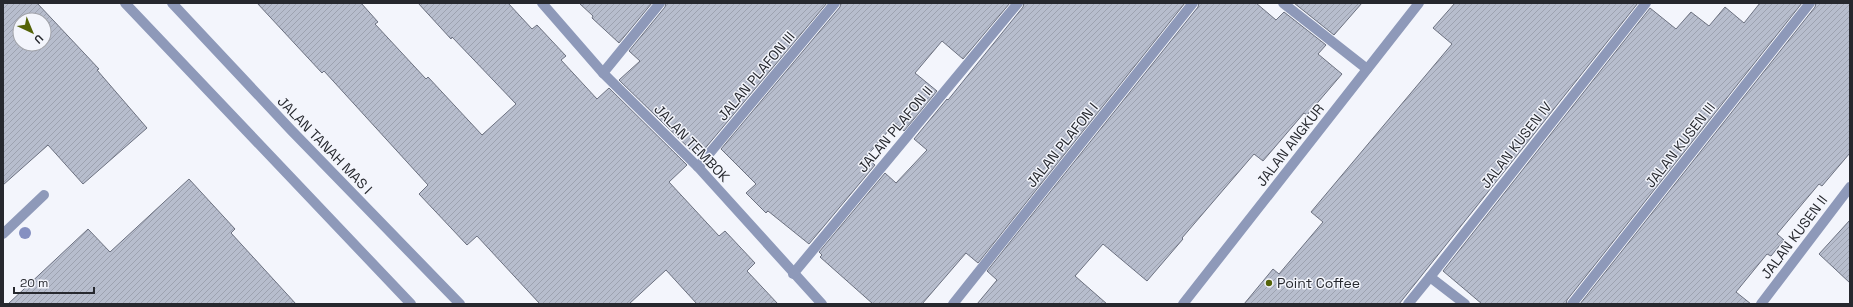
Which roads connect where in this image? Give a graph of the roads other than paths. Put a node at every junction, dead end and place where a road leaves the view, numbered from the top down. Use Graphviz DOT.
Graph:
graph roads {
  1 [pos="125,3"];
  2 [pos="172,3"];
  3 [pos="542,3"];
  4 [pos="660,3"];
  5 [pos="835,3"];
  6 [pos="1018,3"];
  7 [pos="1193,3"];
  8 [pos="1283,3"];
  9 [pos="1419,3"];
  10 [pos="1646,3"];
  11 [pos="1810,3"];
  12 [pos="1367,69"];
  13 [pos="603,73"];
  14 [pos="698,167"];
  15 [pos="1850,187"];
  16 [pos="44,195"];
  17 [pos="3,234"];
  18 [pos="793,274"];
  19 [pos="1430,278"];
  20 [pos="411,304"];
  21 [pos="460,304"];
  22 [pos="822,304"];
  23 [pos="954,304"];
  24 [pos="1183,304"];
  25 [pos="1408,304"];
  26 [pos="1465,304"];
  27 [pos="1572,304"];
  28 [pos="1761,304"];
  1 -- 20 [label="street"];
  2 -- 21 [label="street, JALAN TANAH MAS I"];
  3 -- 13 [label="street, JALAN TEMBOK"];
  4 -- 13 [label="street"];
  5 -- 14 [label="street, JALAN PLAFON III"];
  6 -- 18 [label="street, JALAN PLAFON II"];
  7 -- 23 [label="street, JALAN PLAFON I"];
  8 -- 12 [label="street"];
  9 -- 12 [label="street, JALAN ANGKUR"];
  10 -- 19 [label="street, JALAN KUSEN IV"];
  11 -- 27 [label="street, JALAN KUSEN III"];
  12 -- 24 [label="street, JALAN ANGKUR"];
  13 -- 14 [label="street, JALAN TEMBOK"];
  14 -- 18 [label="street, JALAN TEMBOK"];
  15 -- 28 [label="street, JALAN KUSEN II"];
  16 -- 17 [label="street"];
  18 -- 22 [label="street, JALAN TEMBOK"];
  19 -- 25 [label="street, JALAN KUSEN IV"];
  19 -- 26 [label="street"];
}
